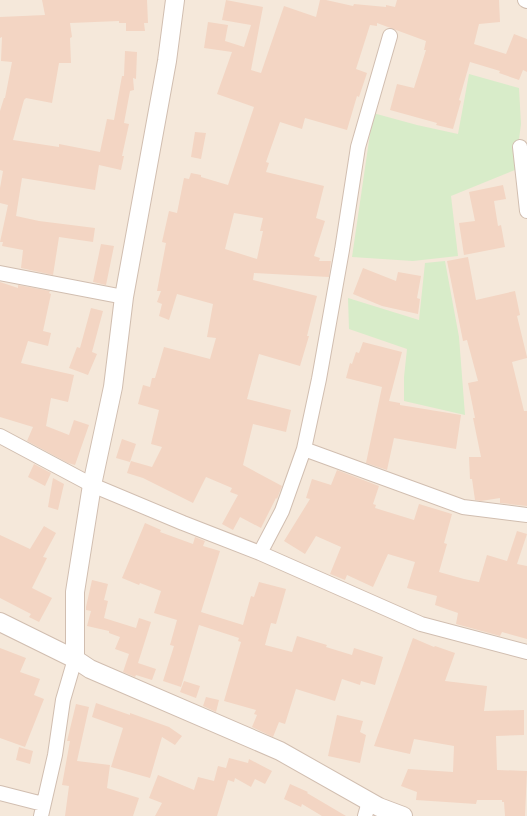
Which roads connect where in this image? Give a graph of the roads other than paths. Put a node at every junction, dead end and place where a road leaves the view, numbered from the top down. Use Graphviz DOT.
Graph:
graph roads {
  1 [pos="175,0"];
  2 [pos="390,36"];
  3 [pos="520,147"];
  4 [pos="527,211"];
  5 [pos="0,273"];
  6 [pos="124,297"];
  7 [pos="0,436"];
  8 [pos="304,448"];
  9 [pos="92,485"];
  10 [pos="527,515"];
  11 [pos="260,553"];
  12 [pos="0,622"];
  13 [pos="527,652"];
  14 [pos="75,659"];
  15 [pos="0,794"];
  16 [pos="367,809"];
  17 [pos="42,810"];
  18 [pos="403,816"];
  1 -- 6 [label="street"];
  2 -- 8 [label="street"];
  3 -- 4 [label="street"];
  5 -- 6 [label="street"];
  6 -- 9 [label="street"];
  7 -- 9 [label="street"];
  8 -- 10 [label="street"];
  8 -- 11 [label="street"];
  9 -- 11 [label="street"];
  9 -- 14 [label="street"];
  11 -- 13 [label="street"];
  12 -- 14 [label="street"];
  14 -- 16 [label="street"];
  14 -- 17 [label="street"];
  15 -- 17 [label="street"];
  16 -- 18 [label="street"];
}
